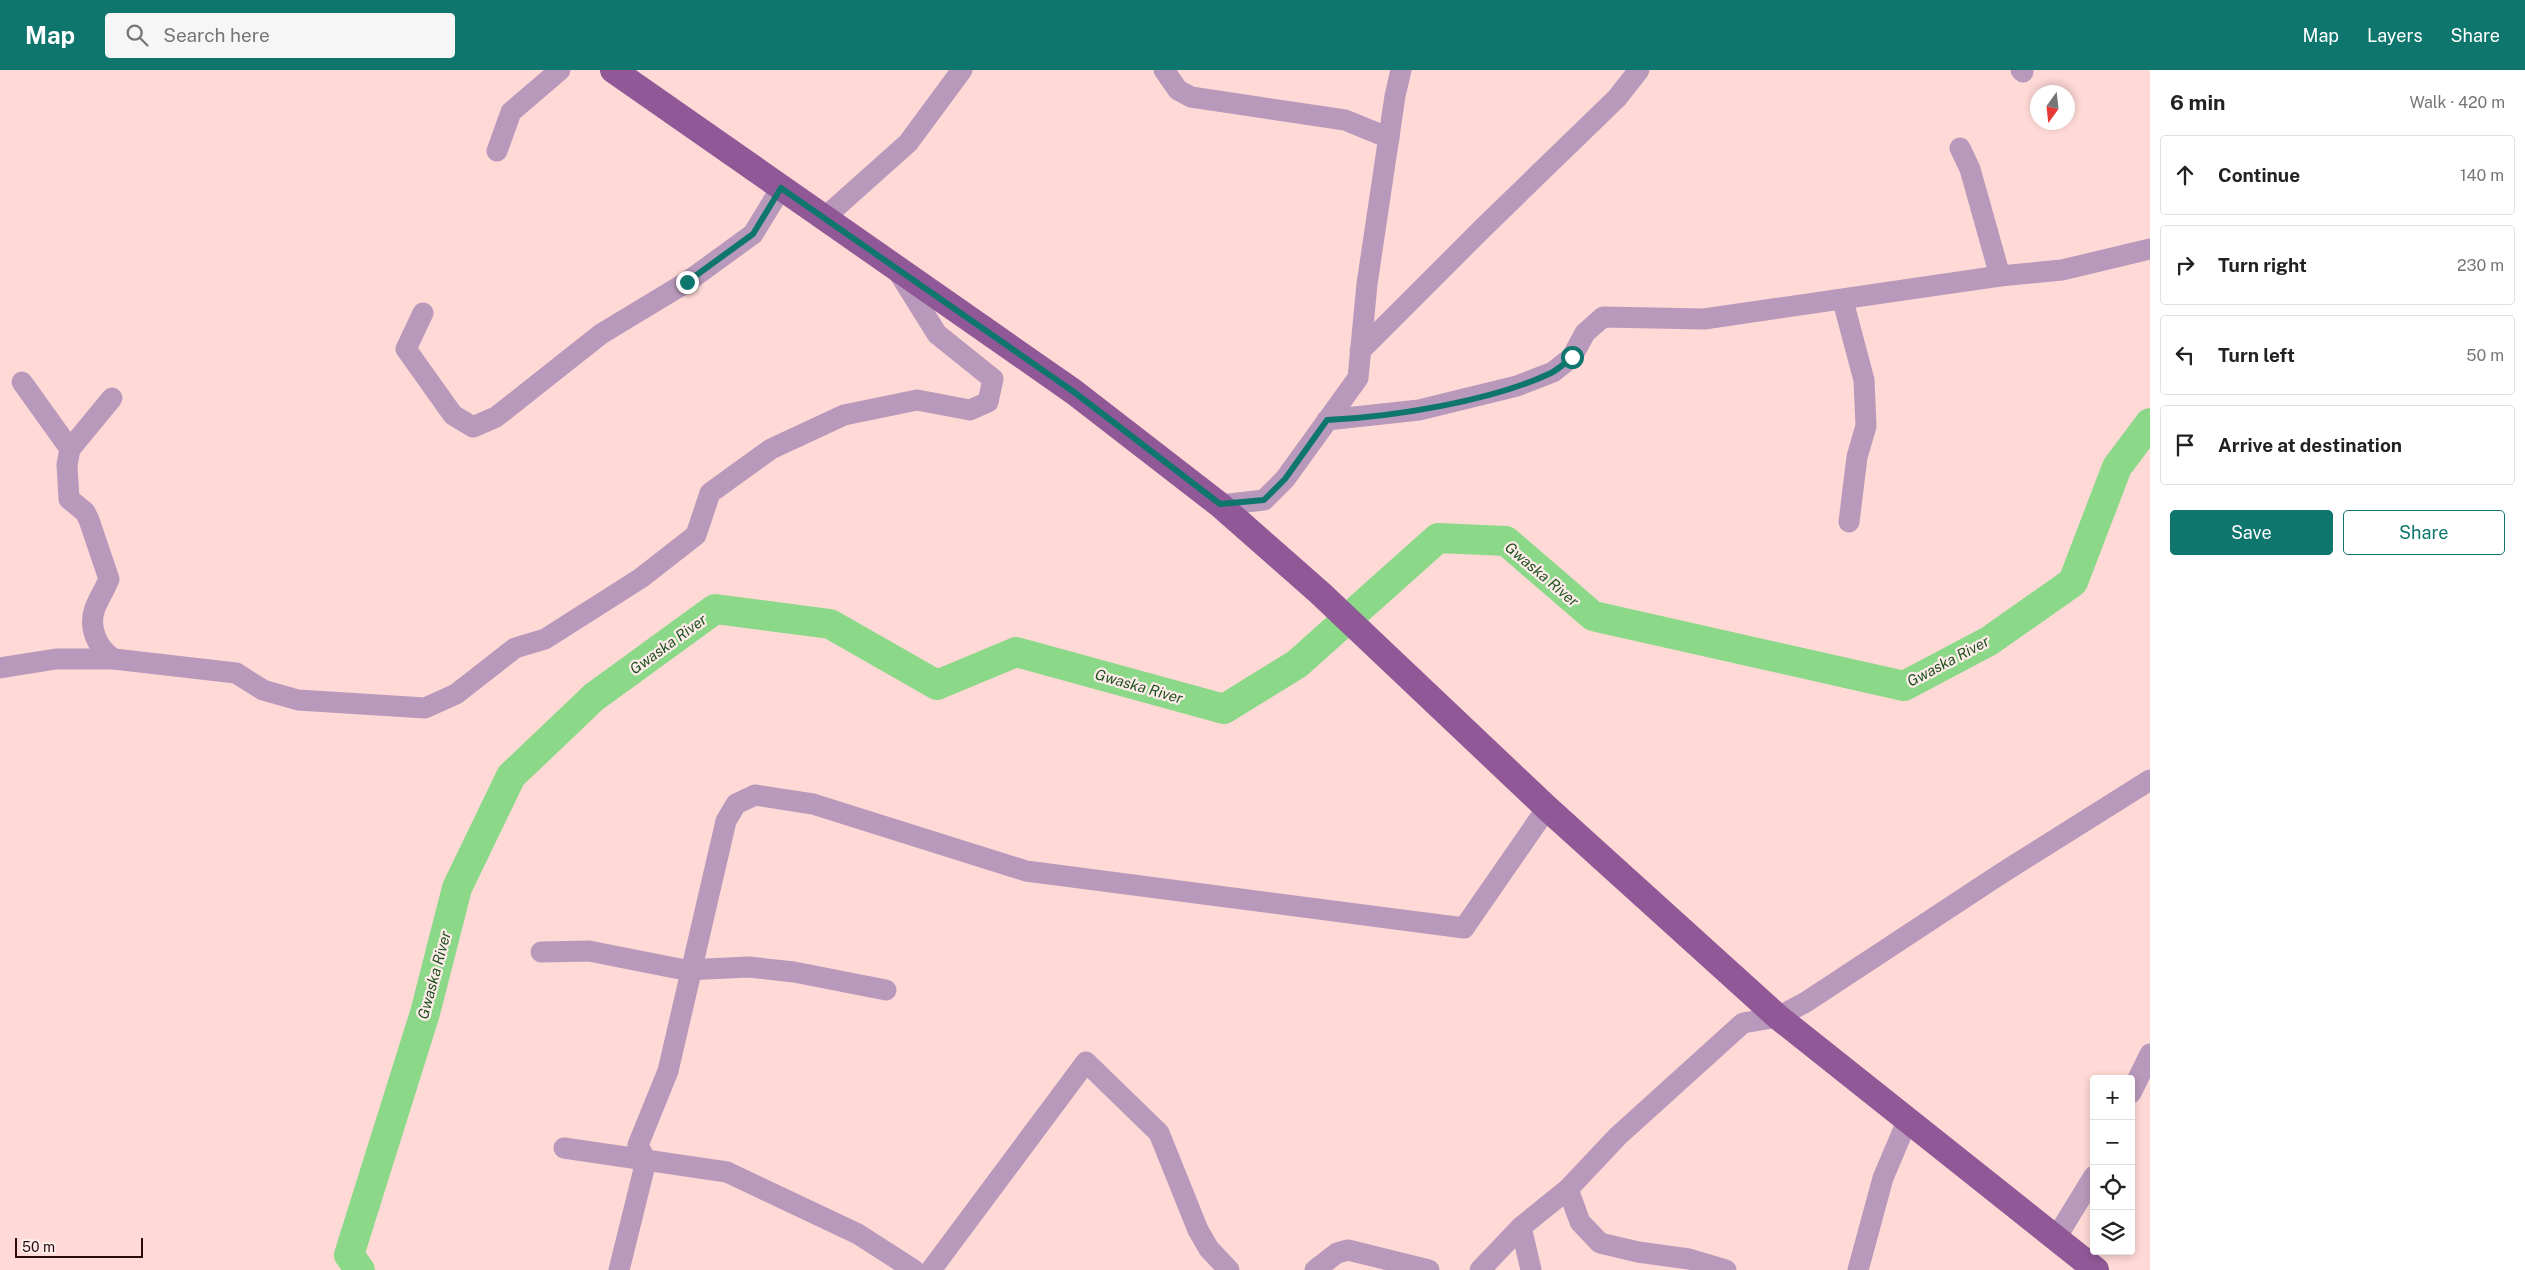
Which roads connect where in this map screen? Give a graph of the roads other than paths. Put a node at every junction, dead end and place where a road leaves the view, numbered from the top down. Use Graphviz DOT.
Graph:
graph roads {
  1 [pos="560,70"];
  2 [pos="613,70"];
  3 [pos="962,70"];
  4 [pos="1164,70"];
  5 [pos="1401,70"];
  6 [pos="1639,70"];
  7 [pos="1389,138"];
  8 [pos="1960,148"];
  9 [pos="497,151"];
  10 [pos="781,188"];
  11 [pos="824,218"];
  12 [pos="2150,249"];
  13 [pos="897,270"];
  14 [pos="2000,276"];
  15 [pos="1843,301"];
  16 [pos="423,314"];
  17 [pos="1360,351"];
  18 [pos="22,382"];
  19 [pos="112,398"];
  20 [pos="1327,420"];
  21 [pos="70,449"];
  22 [pos="1220,504"];
  23 [pos="1849,522"];
  24 [pos="114,659"];
  25 [pos="0,668"];
  26 [pos="2150,780"];
  27 [pos="1547,808"];
  28 [pos="541,952"];
  29 [pos="692,969"];
  30 [pos="886,990"];
  31 [pos="1778,1017"];
  32 [pos="2150,1054"];
  33 [pos="2135,1085"];
  34 [pos="1908,1119"];
  35 [pos="564,1148"];
  36 [pos="646,1161"];
  37 [pos="2090,1183"];
  38 [pos="1568,1189"];
  39 [pos="1521,1227"];
  40 [pos="2056,1238"];
  41 [pos="619,1270"];
  42 [pos="914,1270"];
  43 [pos="931,1270"];
  44 [pos="1227,1270"];
  45 [pos="1316,1270"];
  46 [pos="1429,1270"];
  47 [pos="1480,1270"];
  48 [pos="1531,1270"];
  49 [pos="1726,1270"];
  50 [pos="1858,1270"];
  51 [pos="2096,1270"];
  1 -- 9 [label="street"];
  2 -- 10 [label="main road"];
  3 -- 11 [label="street"];
  4 -- 7 [label="street"];
  5 -- 7 [label="street"];
  6 -- 17 [label="street"];
  7 -- 17 [label="street"];
  8 -- 14 [label="street"];
  10 -- 11 [label="main road"];
  10 -- 16 [label="street"];
  11 -- 13 [label="main road"];
  12 -- 14 [label="street"];
  13 -- 22 [label="main road"];
  13 -- 24 [label="street"];
  14 -- 15 [label="street"];
  15 -- 20 [label="street"];
  15 -- 23 [label="street"];
  17 -- 20 [label="street"];
  18 -- 21 [label="street"];
  19 -- 21 [label="street"];
  20 -- 22 [label="street"];
  21 -- 24 [label="street"];
  22 -- 27 [label="main road"];
  24 -- 25 [label="street"];
  26 -- 31 [label="street"];
  27 -- 29 [label="street"];
  27 -- 31 [label="main road"];
  28 -- 29 [label="street"];
  29 -- 30 [label="street"];
  29 -- 36 [label="street"];
  31 -- 34 [label="main road"];
  31 -- 38 [label="street"];
  32 -- 33 [label="street"];
  34 -- 40 [label="main road"];
  34 -- 50 [label="street"];
  35 -- 36 [label="street"];
  36 -- 41 [label="street"];
  36 -- 42 [label="street"];
  37 -- 40 [label="street"];
  38 -- 39 [label="street"];
  38 -- 49 [label="street"];
  39 -- 47 [label="street"];
  39 -- 48 [label="street"];
  40 -- 51 [label="main road"];
  43 -- 44 [label="street"];
  45 -- 46 [label="street"];
}
